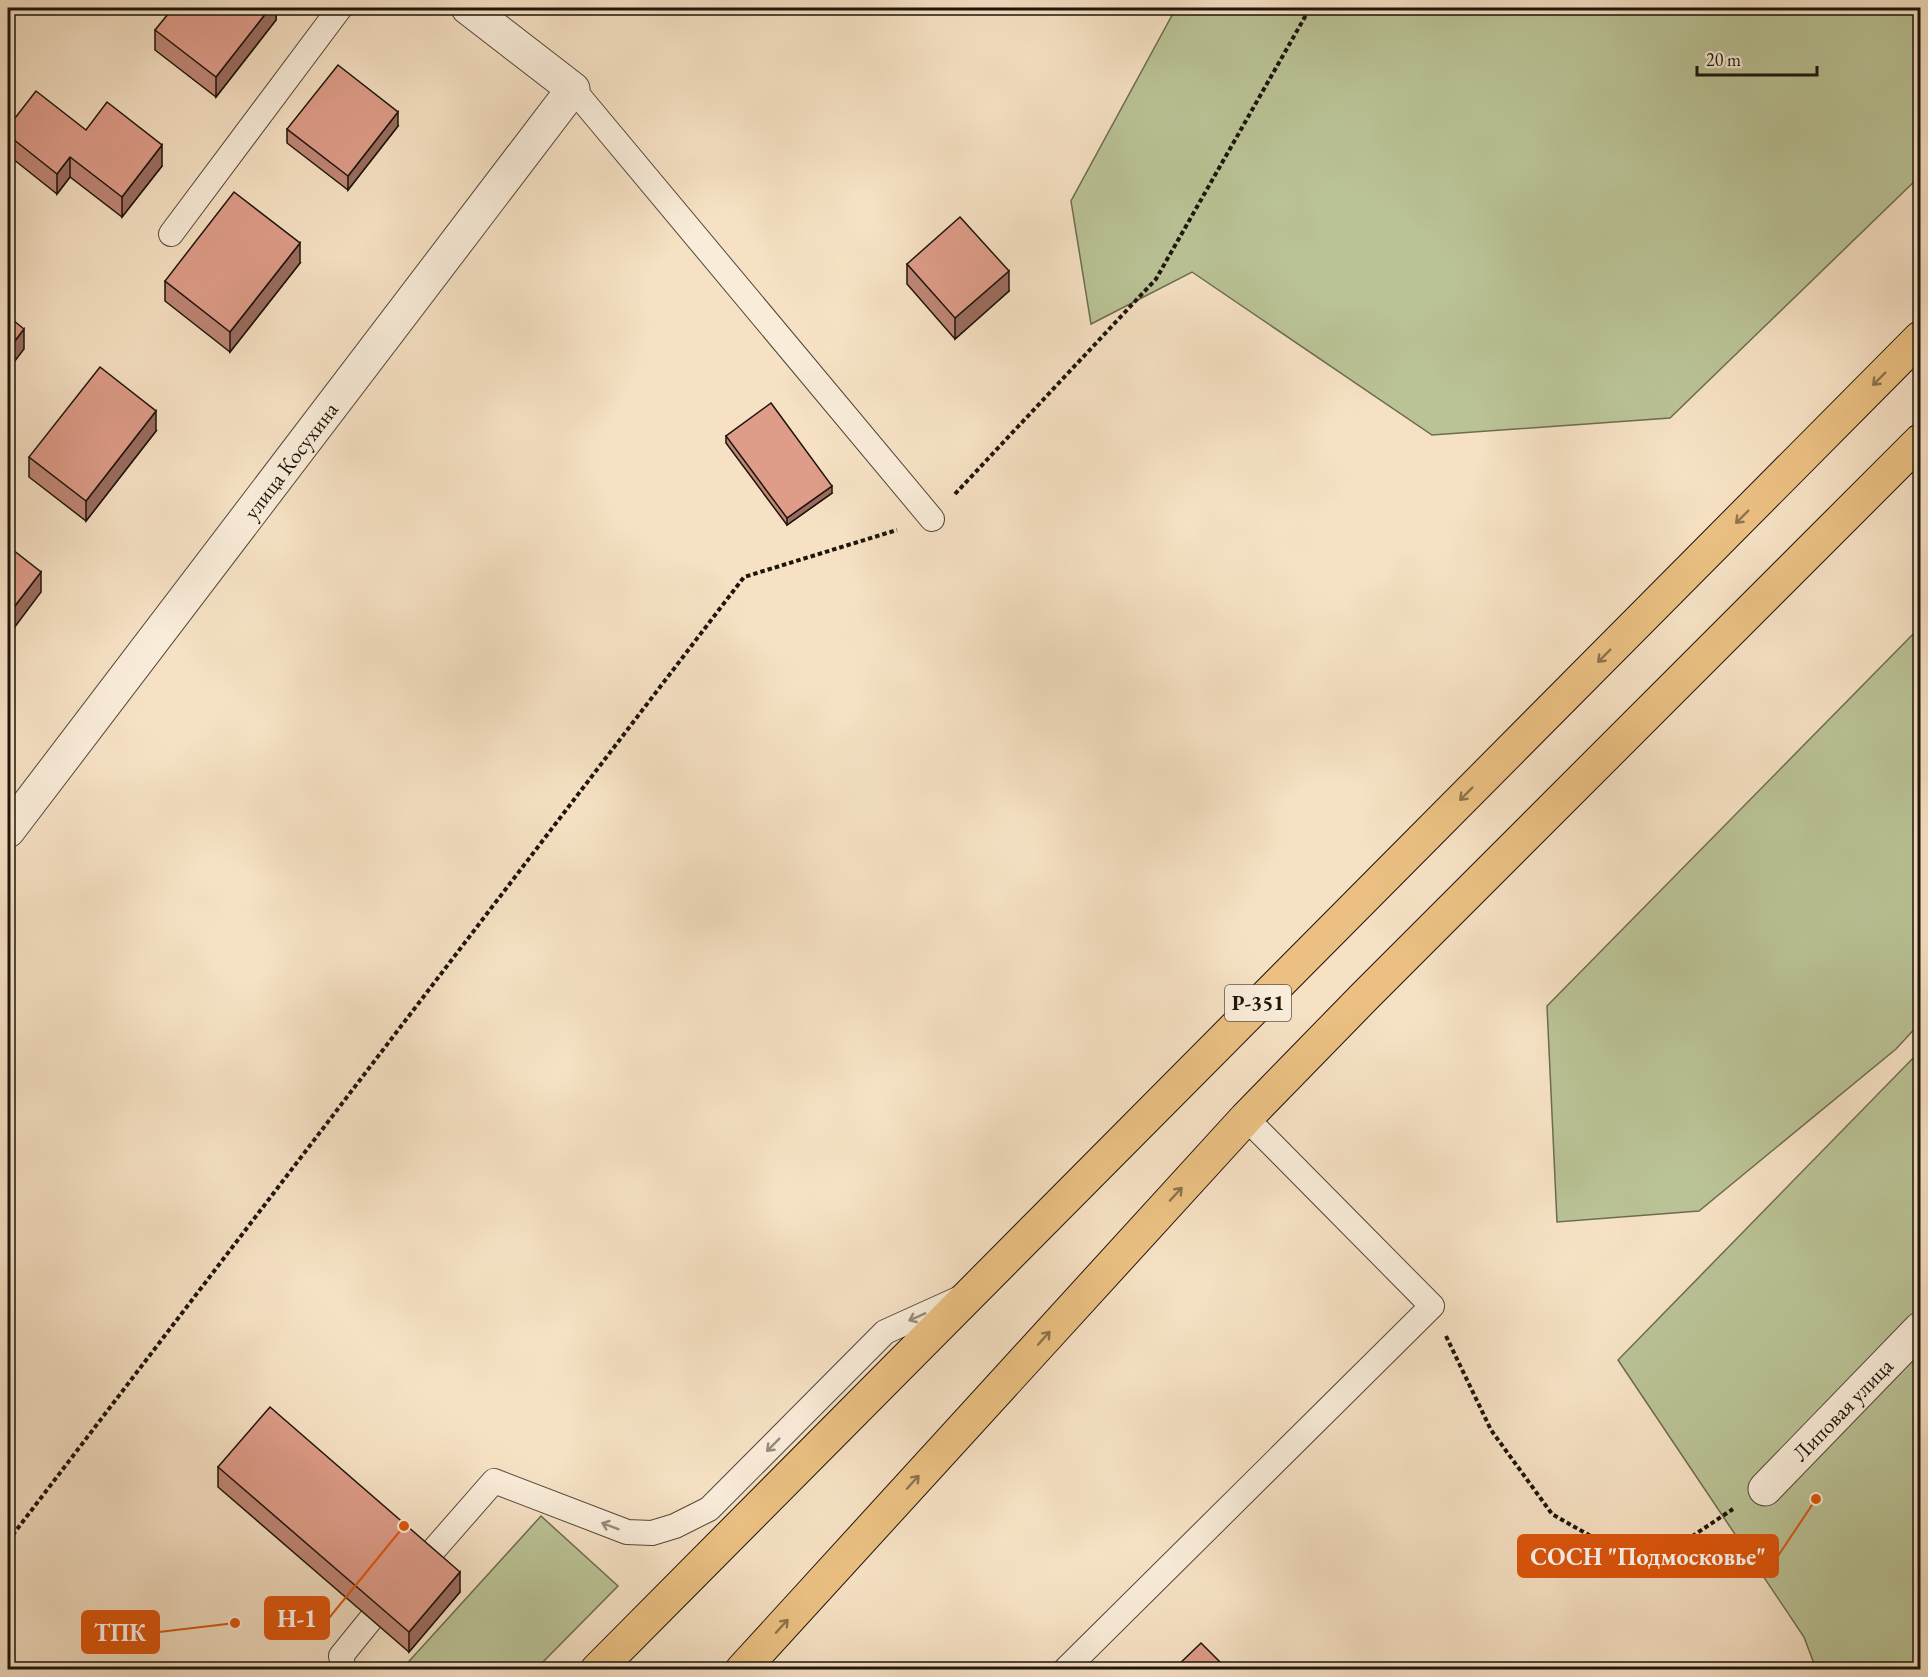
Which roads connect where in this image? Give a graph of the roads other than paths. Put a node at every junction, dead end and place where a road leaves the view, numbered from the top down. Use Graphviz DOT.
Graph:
graph roads {
  1 [pos="340,8"];
  2 [pos="468,8"];
  3 [pos="573,88"];
  4 [pos="171,234"];
  5 [pos="1920,338"];
  6 [pos="1920,441"];
  7 [pos="932,519"];
  8 [pos="8,831"];
  9 [pos="1246,1118"];
  10 [pos="971,1293"];
  11 [pos="1920,1329"];
  12 [pos="1765,1489"];
  13 [pos="424,1561"];
  14 [pos="371,1619"];
  15 [pos="343,1663"];
  16 [pos="597,1670"];
  17 [pos="742,1670"];
  18 [pos="1065,1670"];
  1 -- 4 [label="lane"];
  2 -- 3 [label="street"];
  3 -- 7 [label="lane"];
  3 -- 8 [label="street, улица Косухина"];
  5 -- 10 [label="highway, Р-351, one-way"];
  6 -- 9 [label="highway"];
  17 -- 9 [label="highway, one-way"];
  9 -- 18 [label="lane"];
  10 -- 13 [label="lane, one-way"];
  10 -- 16 [label="highway, Р-351"];
  11 -- 12 [label="street, Липовая улица"];
  14 -- 15 [label="lane"];
}
